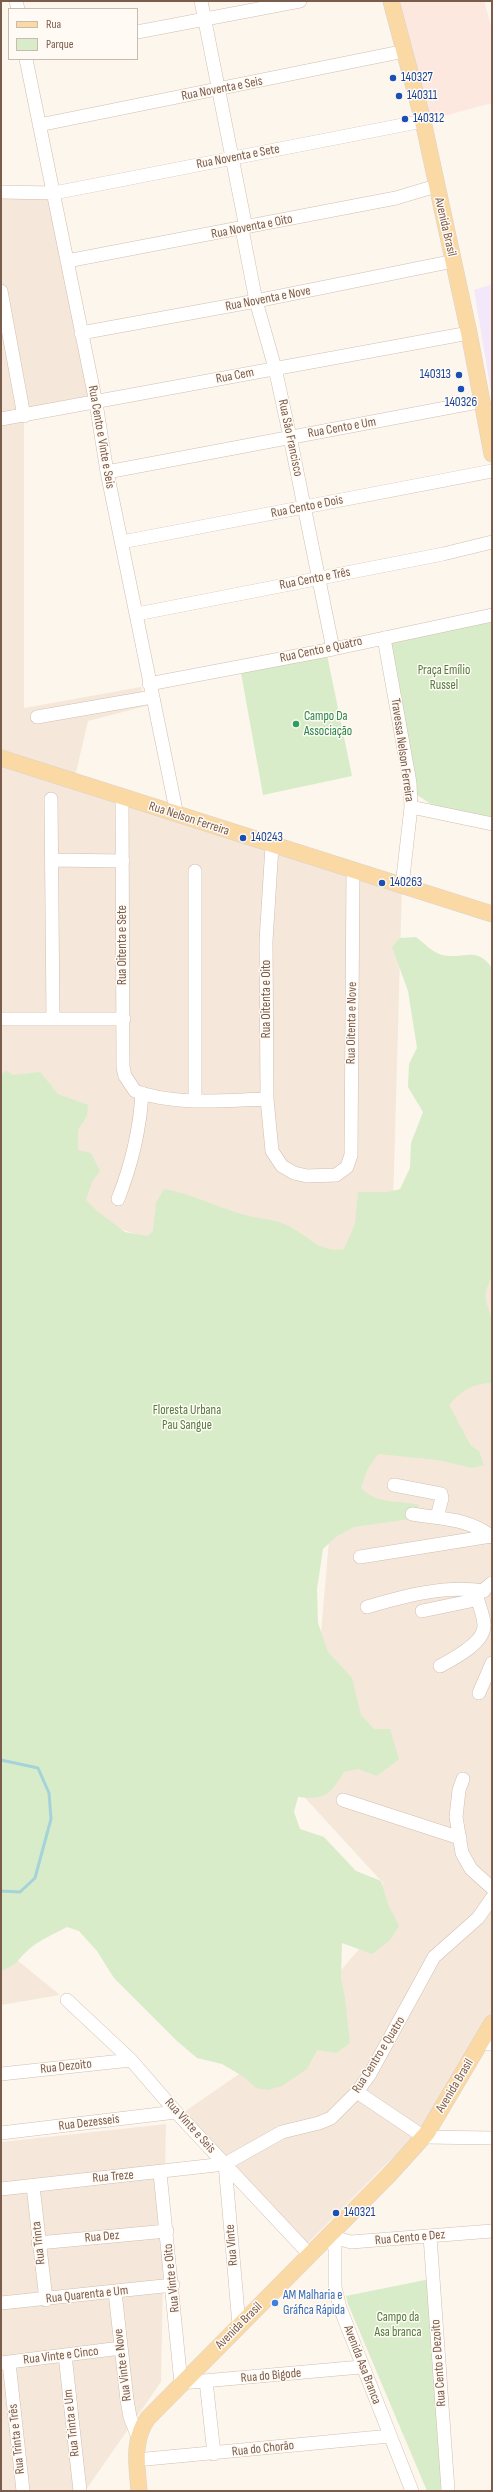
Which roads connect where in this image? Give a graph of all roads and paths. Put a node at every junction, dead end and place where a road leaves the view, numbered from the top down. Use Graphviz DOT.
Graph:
graph roads {
  1 [pos="201,1"];
  2 [pos="300,1"];
  3 [pos="391,1"];
  4 [pos="204,19"];
  5 [pos="138,32"];
  6 [pos="405,52"];
  7 [pos="26,60"];
  8 [pos="219,90"];
  9 [pos="423,121"];
  10 [pos="39,125"];
  11 [pos="232,158"];
  12 [pos="436,186"];
  13 [pos="1,192"];
  14 [pos="54,193"];
  15 [pos="244,228"];
  16 [pos="67,261"];
  17 [pos="454,261"];
  18 [pos="1,291"];
  19 [pos="256,301"];
  20 [pos="81,333"];
  21 [pos="469,333"];
  22 [pos="275,368"];
  23 [pos="1,369"];
  24 [pos="14,369"];
  25 [pos="483,401"];
  26 [pos="96,403"];
  27 [pos="24,416"];
  28 [pos="1,419"];
  29 [pos="290,437"];
  30 [pos="492,454"];
  31 [pos="492,471"];
  32 [pos="106,472"];
  33 [pos="304,508"];
  34 [pos="122,542"];
  35 [pos="492,542"];
  36 [pos="319,578"];
  37 [pos="137,614"];
  38 [pos="492,615"];
  39 [pos="384,638"];
  40 [pos="333,649"];
  41 [pos="149,684"];
  42 [pos="152,697"];
  43 [pos="37,717"];
  44 [pos="1,758"];
  45 [pos="122,797"];
  46 [pos="51,799"];
  47 [pos="411,807"];
  48 [pos="177,815"];
  49 [pos="492,824"];
  50 [pos="272,846"];
  51 [pos="52,860"];
  52 [pos="123,861"];
  53 [pos="353,870"];
  54 [pos="195,871"];
  55 [pos="402,886"];
  56 [pos="492,914"];
  57 [pos="1,1019"];
  58 [pos="53,1019"];
  59 [pos="124,1019"];
  60 [pos="139,1092"];
  61 [pos="195,1100"];
  62 [pos="267,1100"];
  63 [pos="272,1151"];
  64 [pos="118,1199"];
  65 [pos="394,1485"];
  66 [pos="412,1514"];
  67 [pos="437,1517"];
  68 [pos="492,1536"];
  69 [pos="360,1557"];
  70 [pos="484,1590"];
  71 [pos="367,1607"];
  72 [pos="422,1611"];
  73 [pos="492,1663"];
  74 [pos="440,1666"];
  75 [pos="479,1693"];
  76 [pos="463,1780"];
  77 [pos="343,1800"];
  78 [pos="460,1838"];
  79 [pos="492,1888"];
  80 [pos="492,1898"];
  81 [pos="68,2000"];
  82 [pos="492,2023"];
  83 [pos="486,2044"];
  84 [pos="131,2060"];
  85 [pos="1,2074"];
  86 [pos="357,2092"];
  87 [pos="176,2112"];
  88 [pos="1,2133"];
  89 [pos="424,2137"];
  90 [pos="492,2138"];
  91 [pos="225,2164"];
  92 [pos="160,2173"];
  93 [pos="34,2186"];
  94 [pos="1,2189"];
  95 [pos="167,2231"];
  96 [pos="492,2231"];
  97 [pos="329,2234"];
  98 [pos="430,2236"];
  99 [pos="38,2243"];
  100 [pos="310,2254"];
  101 [pos="173,2285"];
  102 [pos="115,2292"];
  103 [pos="46,2300"];
  104 [pos="1,2303"];
  105 [pos="239,2325"];
  106 [pos="120,2348"];
  107 [pos="65,2355"];
  108 [pos="5,2363"];
  109 [pos="361,2367"];
  110 [pos="206,2381"];
  111 [pos="181,2384"];
  112 [pos="390,2436"];
  113 [pos="138,2437"];
  114 [pos="214,2454"];
  115 [pos="136,2460"];
  116 [pos="448,2490"];
  117 [pos="23,2491"];
  118 [pos="80,2491"];
  119 [pos="139,2491"];
  120 [pos="412,2491"];
  1 -- 4 [label="street, Rua São Francisco"];
  2 -- 4 [label="street"];
  3 -- 6 [label="main road, Avenida Brasil"];
  4 -- 5 [label="street"];
  4 -- 8 [label="street, Rua São Francisco"];
  6 -- 8 [label="street, Rua Noventa e Seis"];
  6 -- 9 [label="main road, Avenida Brasil"];
  7 -- 10 [label="street, Rua Cento e Vinte e Seis"];
  8 -- 10 [label="street, Rua Noventa e Seis"];
  8 -- 11 [label="street, Rua São Francisco"];
  9 -- 11 [label="street, Rua Noventa e Sete"];
  9 -- 12 [label="main road, Avenida Brasil"];
  10 -- 14 [label="street, Rua Cento e Vinte e Seis"];
  11 -- 14 [label="street, Rua Noventa e Sete"];
  11 -- 15 [label="street, Rua São Francisco"];
  12 -- 15 [label="street, Rua Noventa e Oito"];
  12 -- 17 [label="main road, Avenida Brasil"];
  13 -- 14 [label="street, Rua Noventa e Sete"];
  14 -- 16 [label="street, Rua Cento e Vinte e Seis"];
  15 -- 16 [label="street, Rua Noventa e Oito"];
  15 -- 19 [label="street, Rua São Francisco"];
  16 -- 20 [label="street, Rua Cento e Vinte e Seis"];
  17 -- 19 [label="street, Rua Noventa e Nove"];
  17 -- 21 [label="main road, Avenida Brasil"];
  18 -- 24 [label="street"];
  19 -- 20 [label="street, Rua Noventa e Nove"];
  19 -- 22 [label="street, Rua São Francisco"];
  20 -- 26 [label="street, Rua Cento e Vinte e Seis"];
  21 -- 22 [label="street, Rua Cem"];
  21 -- 25 [label="main road, Avenida Brasil"];
  22 -- 26 [label="street, Rua Cem"];
  22 -- 29 [label="street, Rua São Francisco"];
  23 -- 24 [label="street"];
  24 -- 27 [label="street"];
  25 -- 29 [label="street, Rua Cento e Um"];
  25 -- 30 [label="main road, Avenida Brasil"];
  26 -- 27 [label="street, Rua Cem"];
  26 -- 32 [label="street, Rua Cento e Vinte e Seis"];
  27 -- 28 [label="street, Rua Cem"];
  29 -- 32 [label="street, Rua Cento e Um"];
  29 -- 33 [label="street, Rua São Francisco"];
  31 -- 33 [label="street, Rua Cento e Dois"];
  32 -- 34 [label="street, Rua Cento e Vinte e Seis"];
  33 -- 34 [label="street, Rua Cento e Dois"];
  33 -- 36 [label="street, Rua São Francisco"];
  34 -- 37 [label="street, Rua Cento e Vinte e Seis"];
  35 -- 36 [label="street, Rua Cento e Três"];
  36 -- 37 [label="street, Rua Cento e Três"];
  36 -- 40 [label="street, Rua São Francisco"];
  37 -- 41 [label="street, Rua Cento e Vinte e Seis"];
  38 -- 39 [label="street, Rua Cento e Quatro"];
  39 -- 40 [label="street, Rua Cento e Quatro"];
  39 -- 47 [label="street, Travessa Nelson Ferreira"];
  40 -- 41 [label="street, Rua Cento e Quatro"];
  41 -- 42 [label="street, Rua Cento e Vinte e Seis"];
  42 -- 43 [label="street"];
  42 -- 48 [label="street, Rua Cento e Vinte e Seis"];
  44 -- 45 [label="main road, Rua Nelson Ferreira"];
  45 -- 48 [label="main road, Rua Nelson Ferreira"];
  45 -- 52 [label="street, Rua Oitenta e Sete"];
  46 -- 51 [label="street"];
  47 -- 49 [label="street"];
  47 -- 55 [label="street, Travessa Nelson Ferreira"];
  48 -- 50 [label="main road, Rua Nelson Ferreira"];
  50 -- 53 [label="main road, Rua Nelson Ferreira"];
  50 -- 62 [label="street, Rua Oitenta e Oito"];
  51 -- 52 [label="street"];
  51 -- 58 [label="street"];
  52 -- 59 [label="street, Rua Oitenta e Sete"];
  53 -- 55 [label="main road, Rua Nelson Ferreira"];
  53 -- 63 [label="street, Rua Oitenta e Nove"];
  54 -- 61 [label="street"];
  55 -- 56 [label="main road, Rua Nelson Ferreira"];
  57 -- 58 [label="street"];
  58 -- 59 [label="street"];
  59 -- 60 [label="street, Rua Oitenta e Sete"];
  60 -- 61 [label="street"];
  60 -- 64 [label="street"];
  61 -- 62 [label="street"];
  62 -- 63 [label="street, Rua Oitenta e Oito"];
  65 -- 67 [label="street"];
  66 -- 67 [label="street"];
  67 -- 68 [label="street"];
  68 -- 69 [label="street"];
  70 -- 71 [label="street"];
  70 -- 72 [label="street"];
  70 -- 74 [label="street"];
  73 -- 75 [label="street"];
  76 -- 78 [label="street"];
  77 -- 78 [label="street"];
  78 -- 79 [label="street"];
  80 -- 86 [label="street, Rua Centro e Quatro"];
  81 -- 84 [label="street, Rua Vinte e Seis"];
  82 -- 83 [label="main road, Avenida Brasil"];
  83 -- 89 [label="main road, Avenida Brasil"];
  84 -- 85 [label="street, Rua Dezoito"];
  84 -- 87 [label="street, Rua Vinte e Seis"];
  86 -- 89 [label="street"];
  86 -- 91 [label="street, Rua Centro e Quatro"];
  87 -- 88 [label="street, Rua Dezesseis"];
  87 -- 91 [label="street, Rua Vinte e Seis"];
  89 -- 90 [label="street"];
  89 -- 97 [label="main road, Avenida Brasil"];
  91 -- 92 [label="street, Rua Treze"];
  91 -- 100 [label="street, Rua Vinte e Seis"];
  91 -- 105 [label="street, Rua Vinte"];
  92 -- 93 [label="street, Rua Treze"];
  92 -- 95 [label="street, Rua Vinte e Oito"];
  93 -- 94 [label="street, Rua Treze"];
  93 -- 99 [label="street, Rua Trinta"];
  95 -- 99 [label="street, Rua Dez"];
  95 -- 101 [label="street, Rua Vinte e Oito"];
  96 -- 98 [label="street, Rua Cento e Dez"];
  97 -- 98 [label="street, Rua Cento e Dez"];
  97 -- 100 [label="main road, Avenida Brasil"];
  97 -- 109 [label="street, Avenida Asa Branca"];
  98 -- 116 [label="street, Rua Cento e Dezoito"];
  99 -- 103 [label="street, Rua Trinta"];
  100 -- 105 [label="main road, Avenida Brasil"];
  101 -- 102 [label="street, Rua Quarenta e Um"];
  101 -- 111 [label="street, Rua Vinte e Oito"];
  102 -- 103 [label="street, Rua Quarenta e Um"];
  102 -- 106 [label="street, Rua Vinte e Nove"];
  103 -- 104 [label="street, Rua Quarenta e Um"];
  105 -- 111 [label="main road, Avenida Brasil"];
  106 -- 107 [label="street, Rua Vinte e Cinco"];
  106 -- 113 [label="street, Rua Vinte e Nove"];
  107 -- 108 [label="street, Rua Vinte e Cinco"];
  107 -- 118 [label="street, Rua Trinta e Um"];
  108 -- 117 [label="street, Rua Trinta e Três"];
  109 -- 110 [label="street, Rua do Bigode"];
  109 -- 112 [label="street, Avenida Asa Branca"];
  110 -- 111 [label="street, Rua do Bigode"];
  110 -- 114 [label="street"];
  111 -- 113 [label="main road, Avenida Brasil"];
  112 -- 114 [label="street, Rua do Chorão"];
  112 -- 120 [label="street, Avenida Asa Branca"];
  113 -- 115 [label="main road, Avenida Brasil"];
  114 -- 115 [label="street, Rua do Chorão"];
  115 -- 119 [label="main road, Avenida Brasil"];
}
